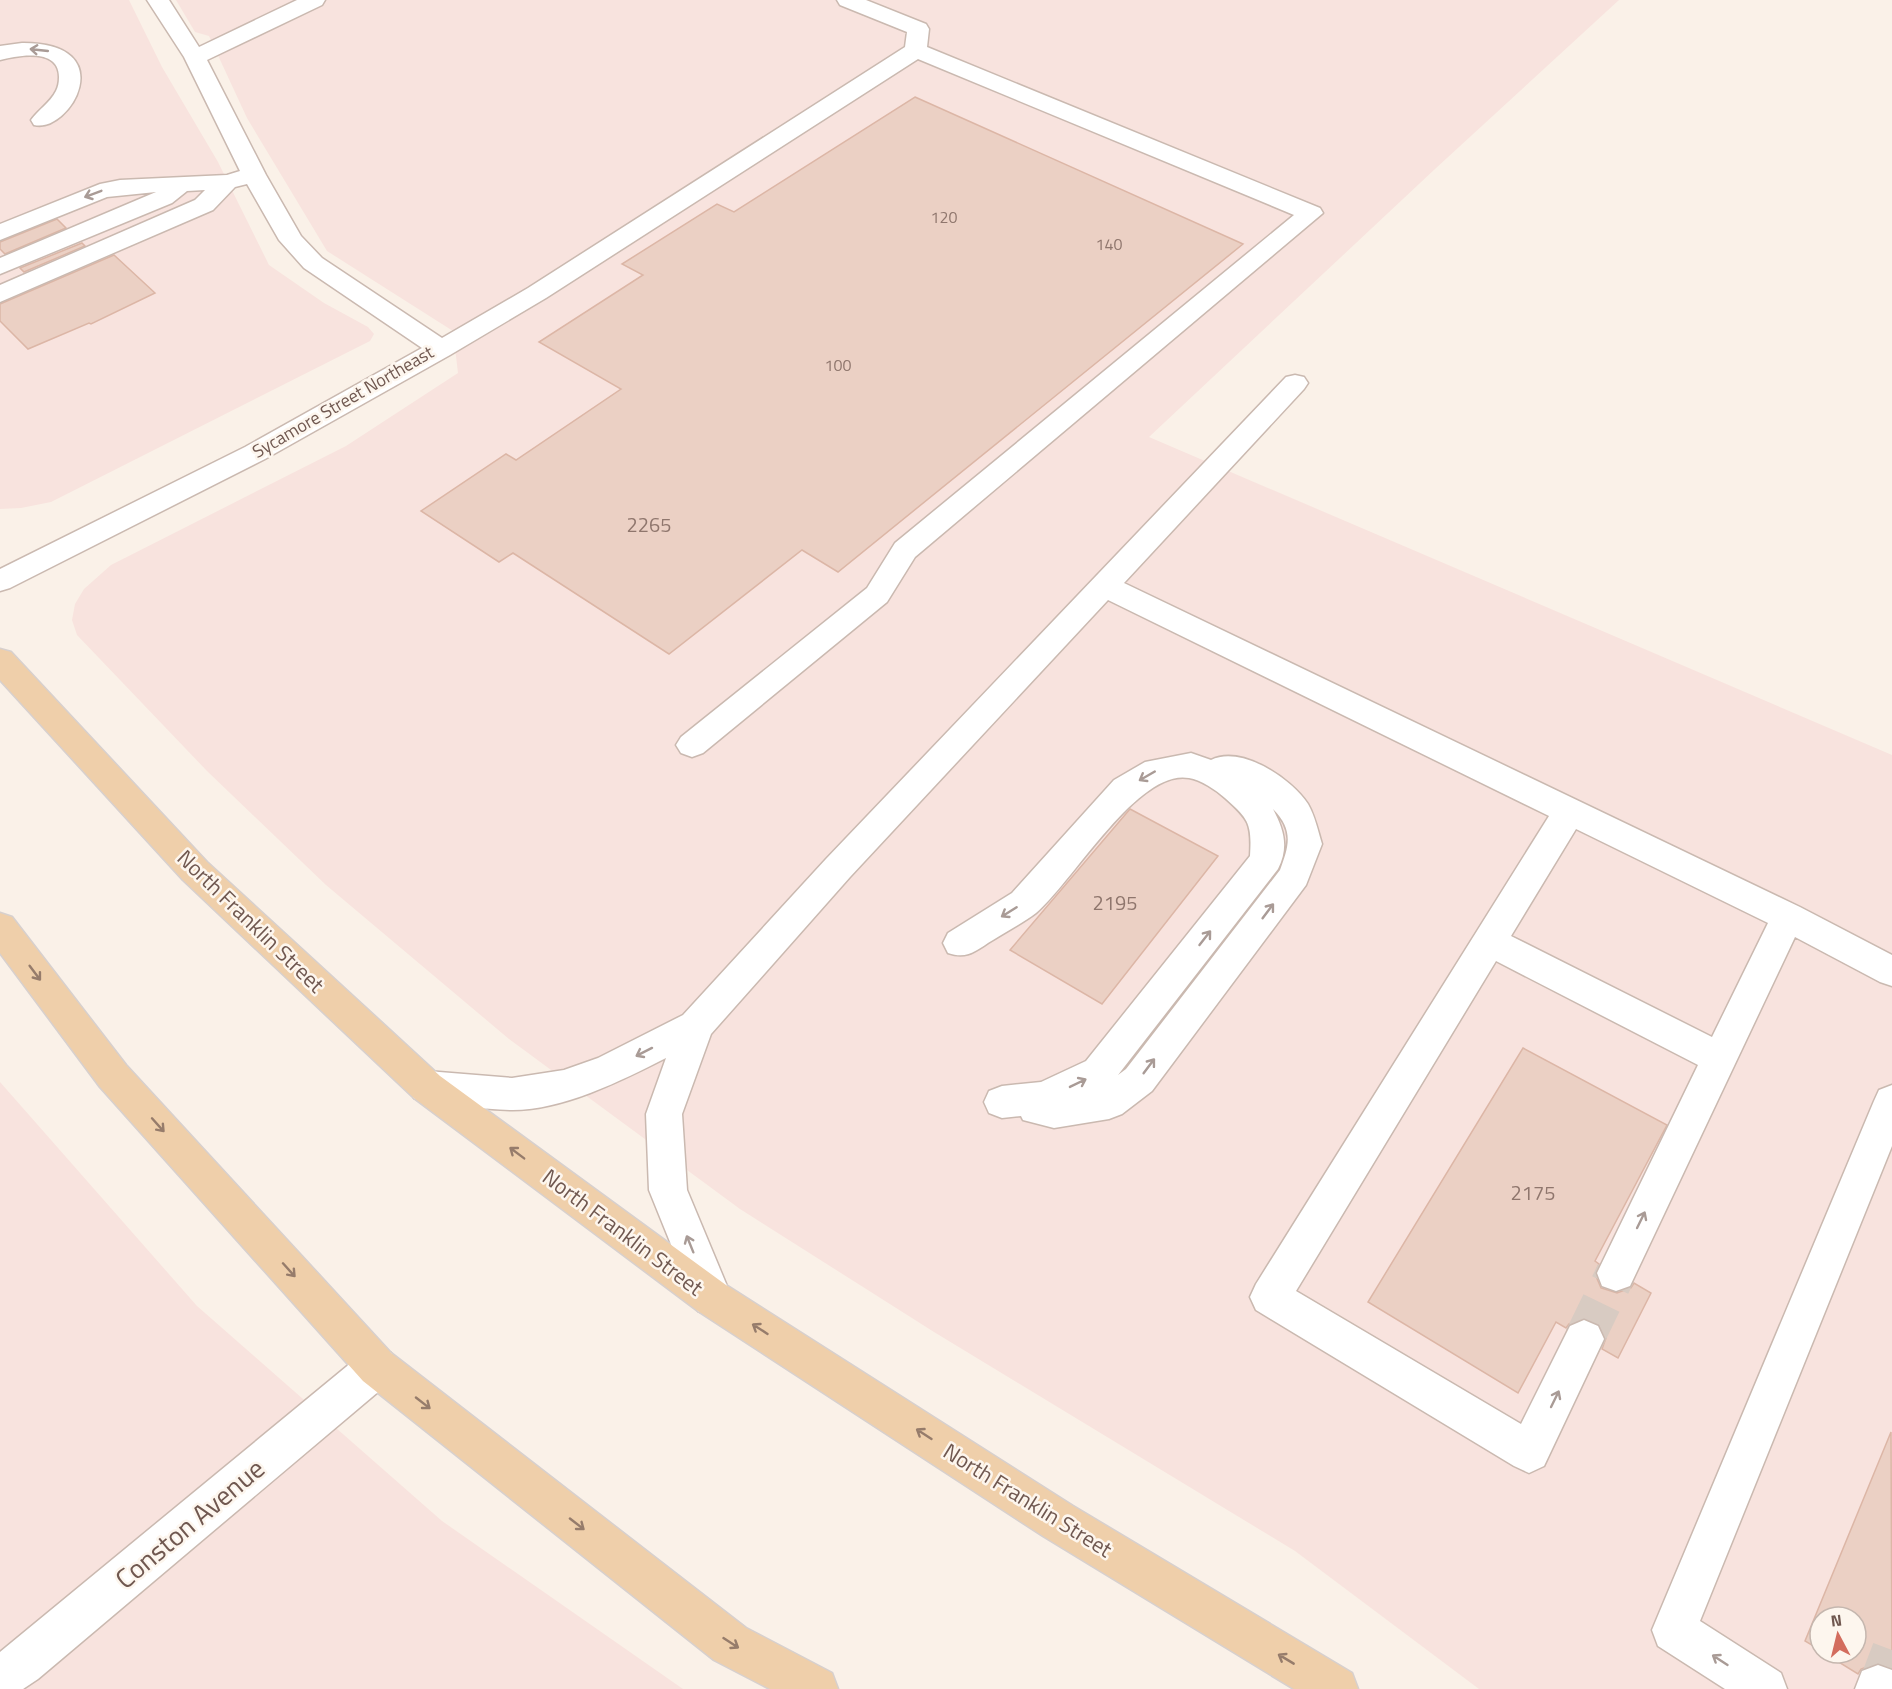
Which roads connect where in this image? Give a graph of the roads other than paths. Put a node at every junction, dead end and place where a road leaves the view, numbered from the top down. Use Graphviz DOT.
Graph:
graph roads {
  1 [pos="158,0"];
  2 [pos="314,0"];
  3 [pos="848,0"];
  4 [pos="916,50"];
  5 [pos="0,53"];
  6 [pos="195,57"];
  7 [pos="42,120"];
  8 [pos="254,175"];
  9 [pos="219,183"];
  10 [pos="185,185"];
  11 [pos="152,186"];
  12 [pos="0,233"];
  13 [pos="0,252"];
  14 [pos="0,267"];
  15 [pos="0,280"];
  16 [pos="0,294"];
  17 [pos="441,349"];
  18 [pos="1294,382"];
  19 [pos="0,581"];
  20 [pos="1104,586"];
  21 [pos="0,660"];
  22 [pos="692,745"];
  23 [pos="1569,812"];
  24 [pos="1788,917"];
  25 [pos="0,927"];
  26 [pos="1489,941"];
  27 [pos="960,943"];
  28 [pos="1892,972"];
  29 [pos="696,1026"];
  30 [pos="1720,1059"];
  31 [pos="427,1087"];
  32 [pos="1892,1101"];
  33 [pos="1002,1102"];
  34 [pos="1616,1273"];
  35 [pos="712,1298"];
  36 [pos="1584,1338"];
  37 [pos="377,1367"];
  38 [pos="0,1678"];
  39 [pos="816,1689"];
  40 [pos="1336,1689"];
  41 [pos="1765,1689"];
  1 -- 6 [label="street, Sycamore Street Northeast"];
  2 -- 6 [label="street"];
  3 -- 4 [label="street"];
  4 -- 17 [label="street"];
  4 -- 22 [label="street"];
  7 -- 5 [label="street, one-way"];
  6 -- 8 [label="street, Sycamore Street Northeast"];
  8 -- 9 [label="street"];
  8 -- 17 [label="street, Sycamore Street Northeast"];
  9 -- 10 [label="street"];
  9 -- 15 [label="street"];
  9 -- 16 [label="street"];
  10 -- 11 [label="street"];
  10 -- 14 [label="street"];
  11 -- 12 [label="street, one-way"];
  11 -- 13 [label="street"];
  17 -- 19 [label="street, Sycamore Street Northeast"];
  18 -- 20 [label="street"];
  20 -- 23 [label="street"];
  20 -- 29 [label="street"];
  21 -- 31 [label="main road, North Franklin Street"];
  23 -- 24 [label="street"];
  23 -- 26 [label="street"];
  24 -- 28 [label="street"];
  24 -- 30 [label="street"];
  25 -- 37 [label="main road, one-way"];
  26 -- 30 [label="street"];
  26 -- 36 [label="street, one-way"];
  33 -- 27 [label="street, one-way"];
  29 -- 31 [label="street, one-way"];
  35 -- 29 [label="street, one-way"];
  34 -- 30 [label="street, one-way"];
  35 -- 31 [label="main road, North Franklin Street, one-way"];
  41 -- 32 [label="street, one-way"];
  40 -- 35 [label="main road, North Franklin Street, one-way"];
  37 -- 38 [label="street, Conston Avenue"];
  37 -- 39 [label="main road, one-way"];
}
